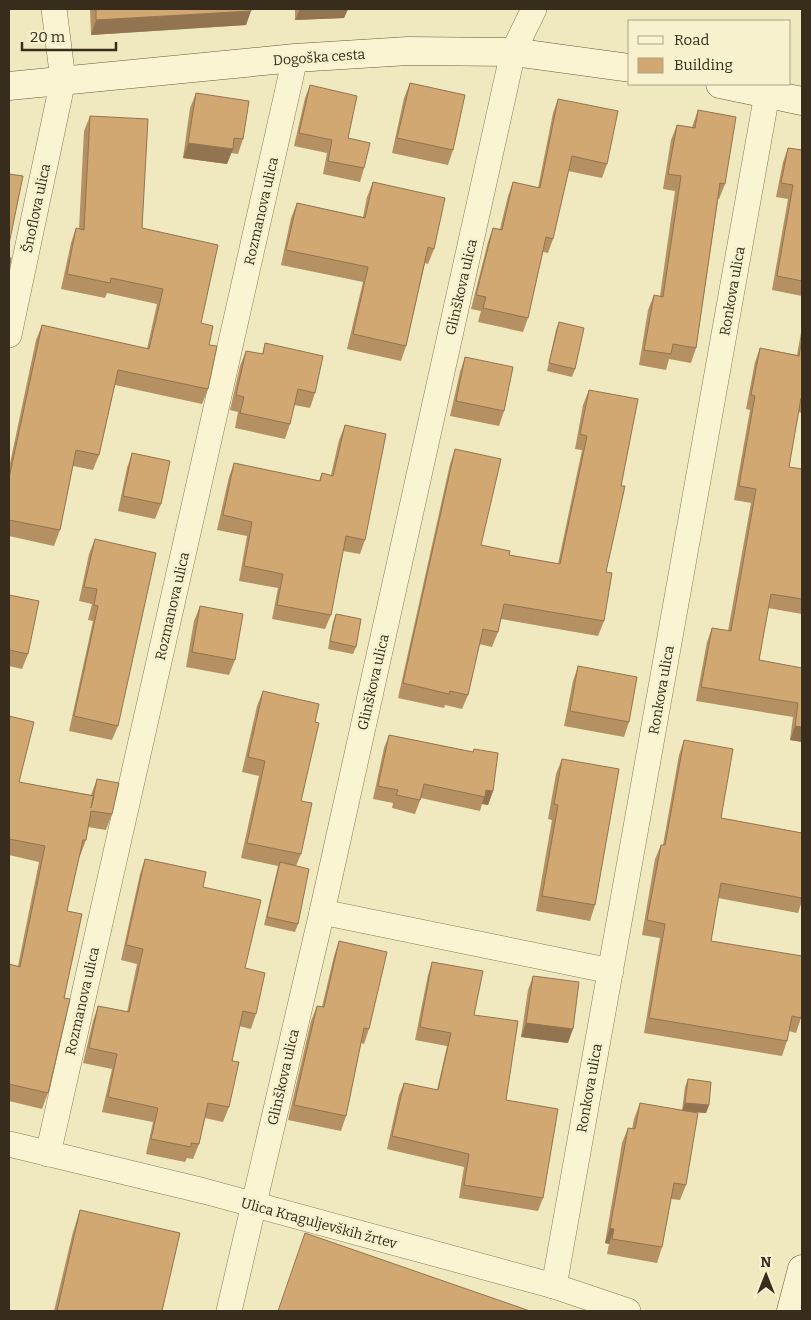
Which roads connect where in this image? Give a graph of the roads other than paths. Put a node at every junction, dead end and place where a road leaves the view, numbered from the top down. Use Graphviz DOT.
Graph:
graph roads {
  1 [pos="54,9"];
  2 [pos="534,9"];
  3 [pos="513,52"];
  4 [pos="295,58"];
  5 [pos="628,68"];
  6 [pos="63,80"];
  7 [pos="725,85"];
  8 [pos="9,86"];
  9 [pos="767,94"];
  10 [pos="802,101"];
  11 [pos="9,336"];
  12 [pos="322,912"];
  13 [pos="611,971"];
  14 [pos="9,1144"];
  15 [pos="48,1154"];
  16 [pos="252,1206"];
  17 [pos="802,1269"];
  18 [pos="554,1286"];
  19 [pos="229,1311"];
  20 [pos="628,1311"];
  21 [pos="791,1311"];
  1 -- 6 [label="street, Šnoflova ulica"];
  2 -- 3 [label="street, Glinškova ulica"];
  3 -- 4 [label="street, Dogoška cesta"];
  3 -- 5 [label="street, Dogoška cesta"];
  3 -- 12 [label="street, Glinškova ulica"];
  4 -- 6 [label="street, Dogoška cesta"];
  4 -- 15 [label="street, Rozmanova ulica"];
  6 -- 8 [label="street, Dogoška cesta"];
  6 -- 11 [label="street, Šnoflova ulica"];
  7 -- 9 [label="street"];
  9 -- 10 [label="street"];
  9 -- 13 [label="street, Ronkova ulica"];
  12 -- 13 [label="street"];
  12 -- 16 [label="street, Glinškova ulica"];
  13 -- 18 [label="street, Ronkova ulica"];
  14 -- 15 [label="street, Ulica Kraguljevških žrtev"];
  15 -- 16 [label="street, Ulica Kraguljevških žrtev"];
  16 -- 18 [label="street, Ulica Kraguljevških žrtev"];
  16 -- 19 [label="street, Glinškova ulica"];
  17 -- 21 [label="street"];
  18 -- 20 [label="street, Ulica Kraguljevških žrtev"];
}
